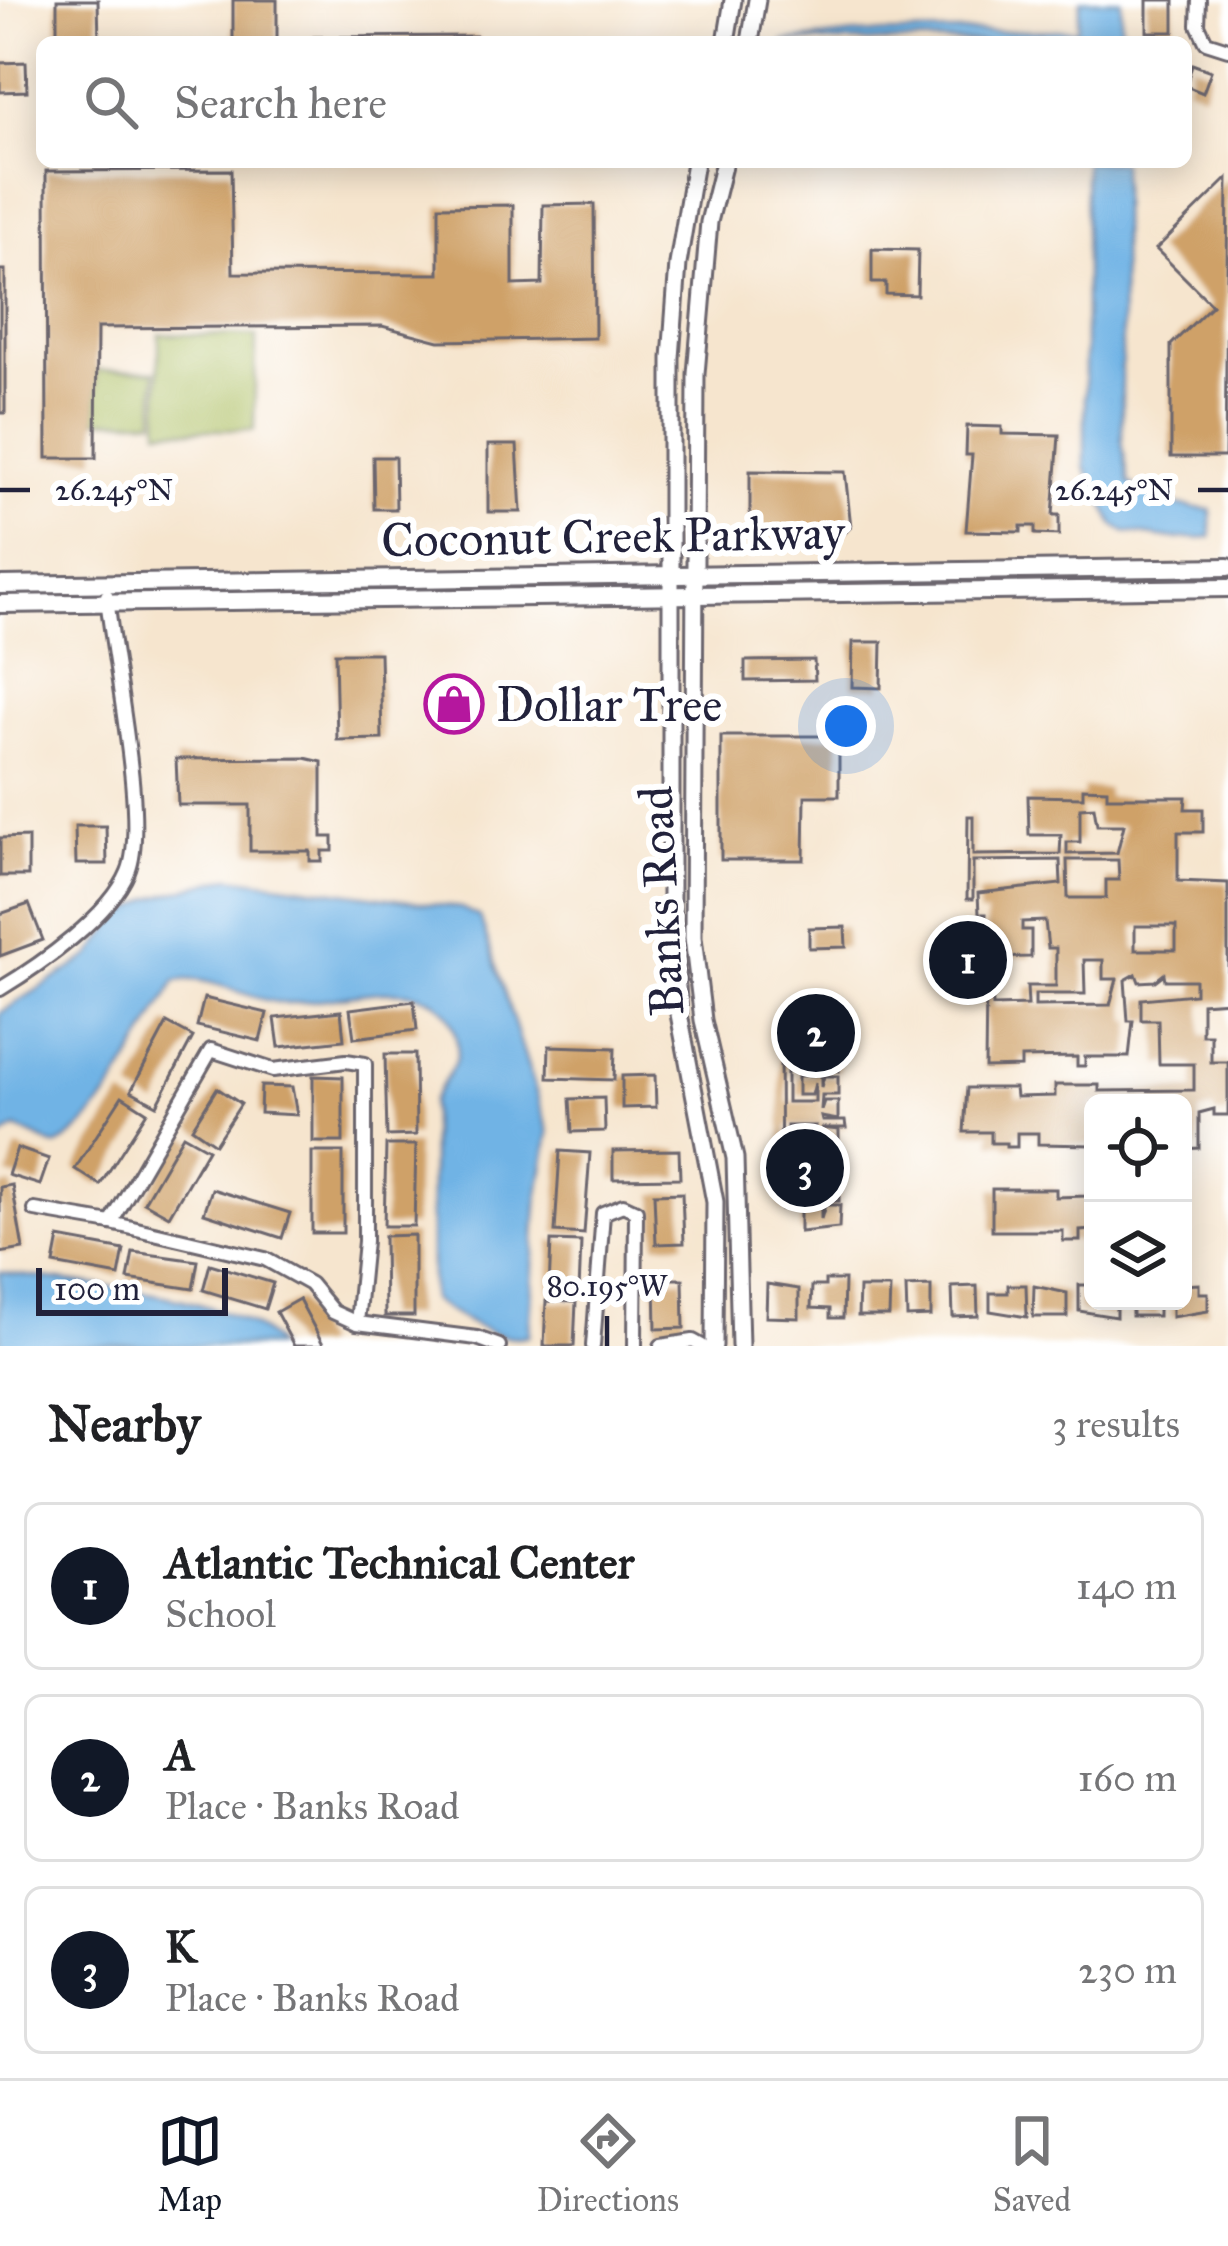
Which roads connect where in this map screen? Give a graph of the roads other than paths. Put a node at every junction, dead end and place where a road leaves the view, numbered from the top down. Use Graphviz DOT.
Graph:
graph roads {
  1 [pos="733,0"];
  2 [pos="758,0"];
  3 [pos="1198,0"];
  4 [pos="727,36"];
  5 [pos="751,36"];
  6 [pos="1228,49"];
  7 [pos="694,168"];
  8 [pos="722,168"];
  9 [pos="1228,567"];
  10 [pos="694,574"];
  11 [pos="671,575"];
  12 [pos="106,583"];
  13 [pos="0,585"];
  14 [pos="1228,588"];
  15 [pos="671,595"];
  16 [pos="694,595"];
  17 [pos="107,603"];
  18 [pos="0,604"];
  19 [pos="0,988"];
  20 [pos="35,1210"];
  21 [pos="111,1222"];
  22 [pos="357,1323"];
  23 [pos="499,1346"];
  24 [pos="593,1346"];
  25 [pos="635,1346"];
  26 [pos="661,1346"];
  27 [pos="702,1346"];
  28 [pos="713,1346"];
  29 [pos="740,1346"];
  1 -- 4 [label="street"];
  2 -- 5 [label="street"];
  3 -- 6 [label="street"];
  7 -- 11 [label="street, Banks Road"];
  8 -- 10 [label="street, Banks Road"];
  9 -- 10 [label="main road, Coconut Creek Parkway"];
  10 -- 11 [label="main road, Coconut Creek Parkway"];
  10 -- 16 [label="street, Banks Road"];
  11 -- 12 [label="main road, Coconut Creek Parkway"];
  11 -- 15 [label="street, Banks Road"];
  12 -- 13 [label="main road, Coconut Creek Parkway"];
  12 -- 17 [label="street"];
  14 -- 16 [label="main road, Coconut Creek Parkway"];
  15 -- 16 [label="main road, Coconut Creek Parkway"];
  15 -- 17 [label="main road, Coconut Creek Parkway"];
  15 -- 28 [label="street, Banks Road"];
  16 -- 29 [label="street, Banks Road"];
  17 -- 18 [label="main road, Coconut Creek Parkway"];
  17 -- 19 [label="street"];
  20 -- 21 [label="street"];
  21 -- 22 [label="street"];
  21 -- 22 [label="street"];
  22 -- 23 [label="street"];
  24 -- 25 [label="street"];
  26 -- 27 [label="street"];
}
